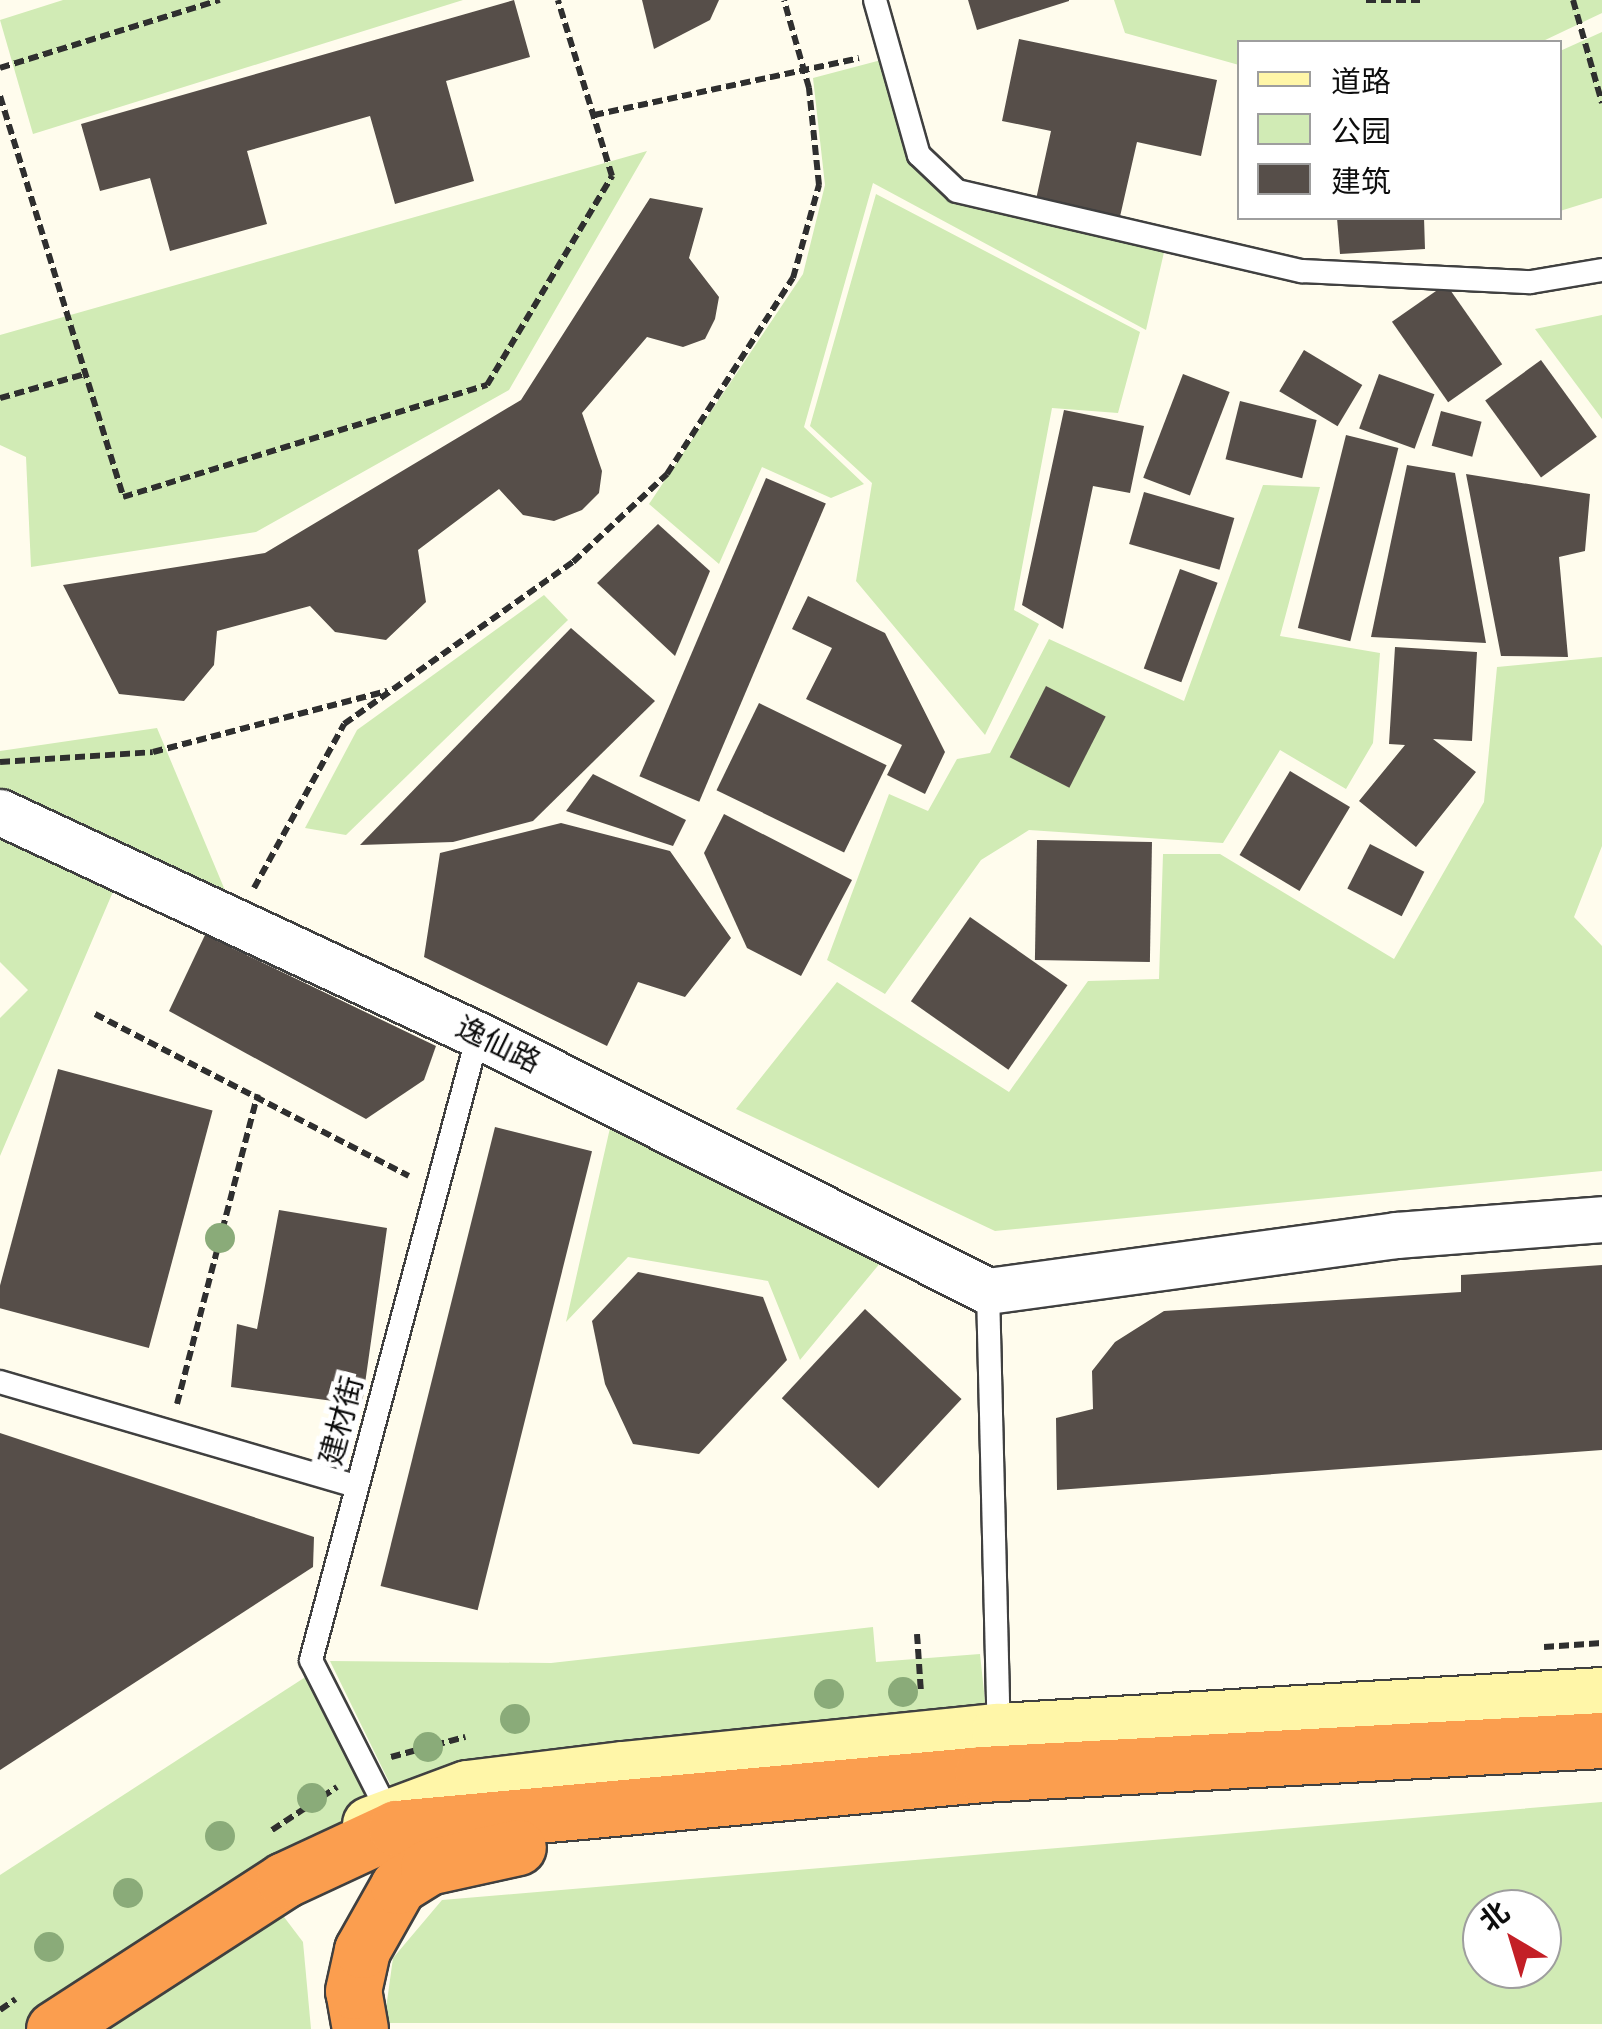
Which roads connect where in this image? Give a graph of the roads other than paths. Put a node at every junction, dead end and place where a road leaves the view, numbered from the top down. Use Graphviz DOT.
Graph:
graph roads {
  1 [pos="875,0"];
  2 [pos="1602,270"];
  3 [pos="0,812"];
  4 [pos="478,1034"];
  5 [pos="1602,1219"];
  6 [pos="988,1291"];
  7 [pos="0,1382"];
  8 [pos="356,1486"];
  9 [pos="1602,1694"];
  10 [pos="1000,1731"];
  11 [pos="1602,1740"];
  12 [pos="1602,1769"];
  13 [pos="388,1812"];
  14 [pos="284,1880"];
  15 [pos="54,2029"];
  16 [pos="360,2029"];
  1 -- 2 [label="lane"];
  3 -- 4 [label="street, 逸仙路"];
  4 -- 6 [label="street, 逸仙路"];
  4 -- 8 [label="lane, 建材街"];
  5 -- 6 [label="street"];
  6 -- 10 [label="lane"];
  7 -- 8 [label="lane"];
  8 -- 13 [label="lane, 建材街"];
  9 -- 10 [label="main road"];
  10 -- 13 [label="main road"];
  11 -- 14 [label="highway"];
  12 -- 16 [label="highway"];
  13 -- 14 [label="main road"];
  14 -- 15 [label="highway"];
}
